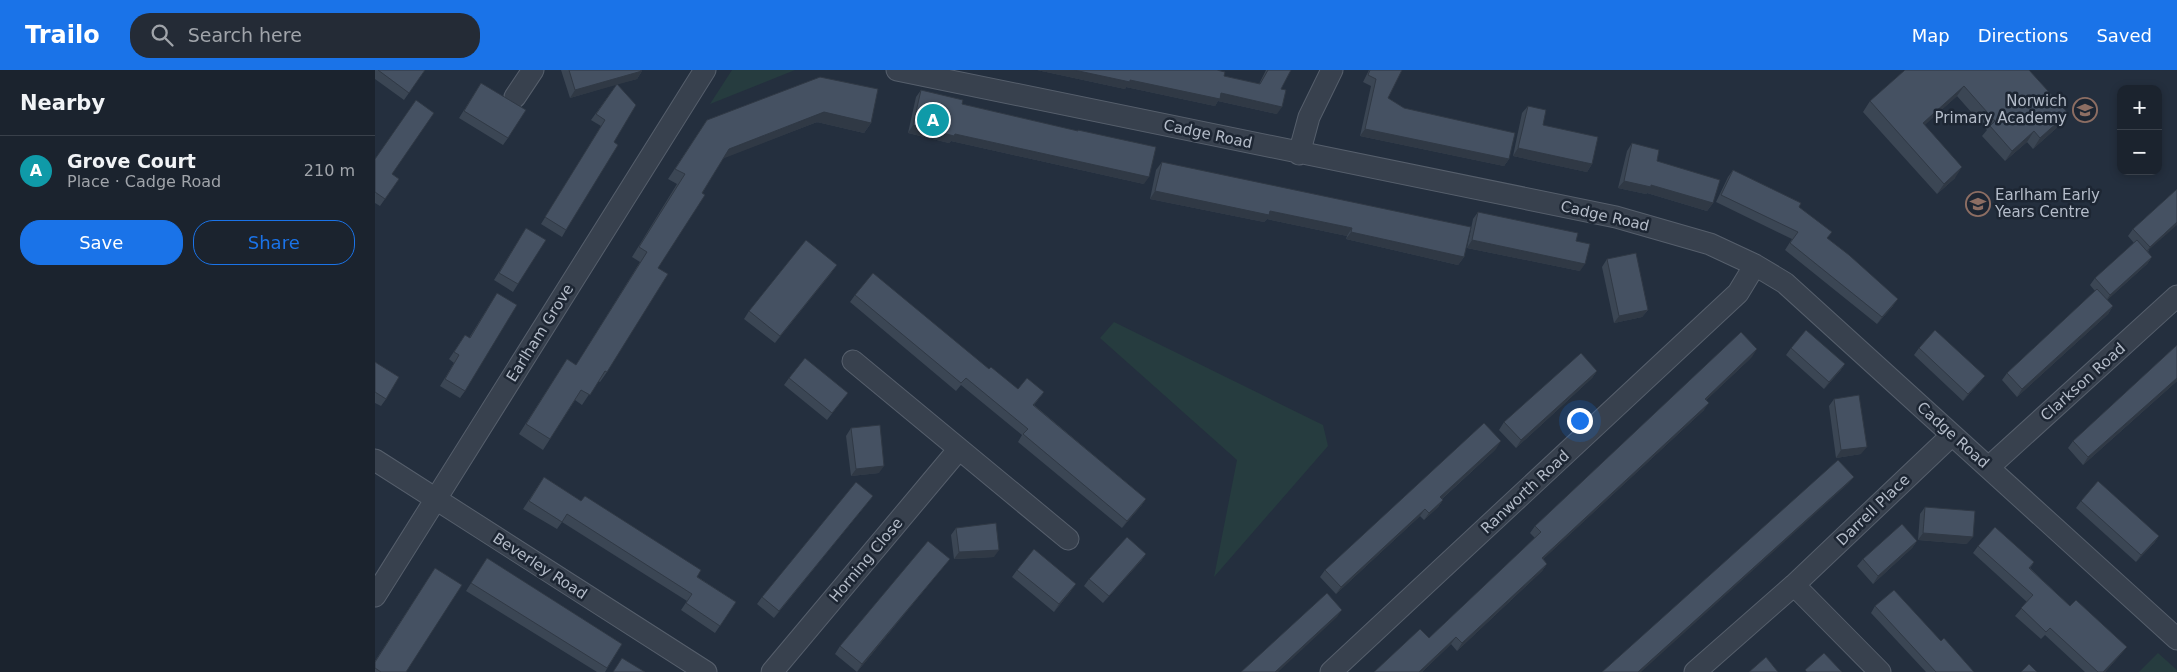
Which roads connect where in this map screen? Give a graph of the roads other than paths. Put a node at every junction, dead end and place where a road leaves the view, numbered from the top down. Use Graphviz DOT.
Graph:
graph roads {
  1 [pos="533,70"];
  2 [pos="705,70"];
  3 [pos="897,70"];
  4 [pos="1332,70"];
  5 [pos="515,97"];
  6 [pos="1299,154"];
  7 [pos="1755,264"];
  8 [pos="2177,296"];
  9 [pos="853,361"];
  10 [pos="1952,435"];
  11 [pos="959,449"];
  12 [pos="375,460"];
  13 [pos="1989,468"];
  14 [pos="436,500"];
  15 [pos="1068,539"];
  16 [pos="1794,585"];
  17 [pos="375,596"];
  18 [pos="2177,639"];
  19 [pos="706,672"];
  20 [pos="772,672"];
  21 [pos="1331,672"];
  22 [pos="1695,672"];
  23 [pos="1880,672"];
  1 -- 5 [label="street"];
  2 -- 14 [label="street, Earlham Grove"];
  3 -- 6 [label="street, Cadge Road"];
  4 -- 6 [label="street"];
  6 -- 7 [label="street, Cadge Road"];
  7 -- 10 [label="street, Cadge Road"];
  7 -- 21 [label="street, Ranworth Road"];
  8 -- 13 [label="street, Clarkson Road"];
  9 -- 11 [label="street"];
  10 -- 13 [label="street, Cadge Road"];
  10 -- 16 [label="street, Darrell Place"];
  11 -- 15 [label="street"];
  11 -- 20 [label="street, Horning Close"];
  12 -- 14 [label="street, Beverley Road"];
  13 -- 18 [label="street, Cadge Road"];
  14 -- 17 [label="street, Earlham Grove"];
  14 -- 19 [label="street, Beverley Road"];
  16 -- 22 [label="street, Darrell Place"];
  16 -- 23 [label="street"];
}
